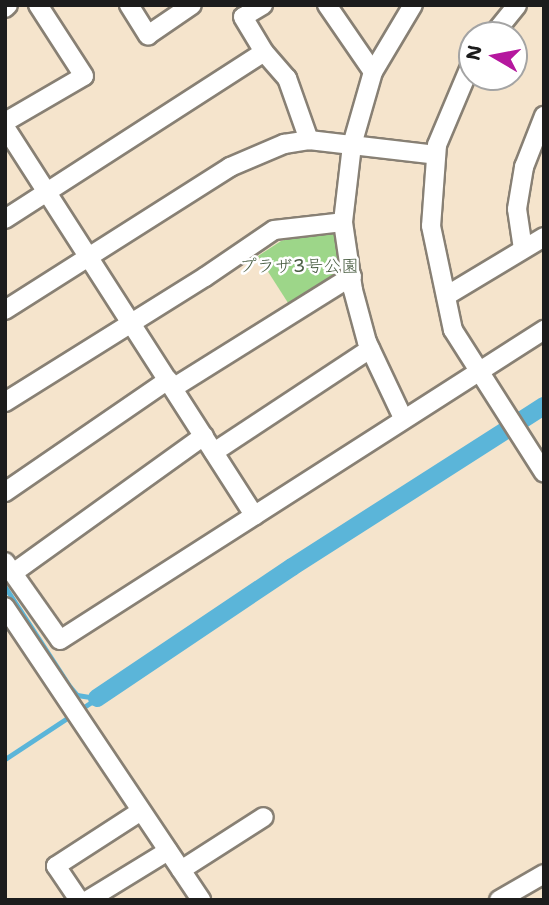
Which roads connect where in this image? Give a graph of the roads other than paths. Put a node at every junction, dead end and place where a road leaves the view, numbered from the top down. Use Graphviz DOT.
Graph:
graph roads {
  1 [pos="38,5"];
  2 [pos="129,5"];
  3 [pos="192,5"];
  4 [pos="263,5"];
  5 [pos="327,5"];
  6 [pos="413,5"];
  7 [pos="517,5"];
  8 [pos="239,11"];
  9 [pos="505,21"];
  10 [pos="264,52"];
  11 [pos="373,72"];
  12 [pos="460,91"];
  13 [pos="544,116"];
  14 [pos="5,125"];
  15 [pos="309,140"];
  16 [pos="352,145"];
  17 [pos="436,155"];
  18 [pos="48,192"];
  19 [pos="5,219"];
  20 [pos="343,222"];
  21 [pos="544,237"];
  22 [pos="523,250"];
  23 [pos="88,256"];
  24 [pos="352,276"];
  25 [pos="446,296"];
  26 [pos="5,310"];
  27 [pos="130,321"];
  28 [pos="544,330"];
  29 [pos="370,349"];
  30 [pos="480,373"];
  31 [pos="171,384"];
  32 [pos="5,402"];
  33 [pos="403,418"];
  34 [pos="204,436"];
  35 [pos="214,452"];
  36 [pos="544,473"];
  37 [pos="5,492"];
  38 [pos="255,516"];
  39 [pos="9,568"];
  40 [pos="5,607"];
  41 [pos="141,811"];
  42 [pos="264,817"];
  43 [pos="168,851"];
  44 [pos="180,870"];
  45 [pos="544,874"];
  46 [pos="79,900"];
  47 [pos="88,900"];
  48 [pos="201,900"];
  49 [pos="499,900"];
  1 -- 14 [label="street"];
  2 -- 3 [label="street"];
  4 -- 8 [label="street"];
  5 -- 11 [label="street"];
  6 -- 11 [label="street"];
  7 -- 9 [label="street"];
  8 -- 10 [label="street"];
  10 -- 15 [label="street"];
  10 -- 18 [label="street"];
  11 -- 16 [label="street"];
  12 -- 17 [label="street"];
  13 -- 22 [label="street"];
  14 -- 18 [label="street"];
  15 -- 16 [label="street"];
  15 -- 23 [label="street"];
  16 -- 17 [label="street"];
  16 -- 20 [label="street"];
  17 -- 25 [label="street"];
  18 -- 19 [label="street"];
  18 -- 23 [label="street"];
  20 -- 24 [label="street"];
  20 -- 27 [label="street"];
  21 -- 22 [label="street"];
  22 -- 25 [label="street"];
  23 -- 26 [label="street"];
  23 -- 27 [label="street"];
  24 -- 29 [label="street"];
  24 -- 31 [label="street"];
  25 -- 30 [label="street"];
  27 -- 31 [label="street"];
  27 -- 32 [label="street"];
  28 -- 30 [label="street"];
  29 -- 33 [label="street"];
  29 -- 35 [label="street"];
  30 -- 33 [label="street"];
  30 -- 36 [label="street"];
  31 -- 34 [label="street"];
  31 -- 37 [label="street"];
  33 -- 38 [label="street"];
  34 -- 35 [label="street"];
  34 -- 39 [label="street"];
  35 -- 38 [label="street"];
  38 -- 39 [label="street"];
  40 -- 41 [label="street"];
  41 -- 43 [label="street"];
  41 -- 46 [label="street"];
  42 -- 44 [label="street"];
  43 -- 44 [label="street"];
  43 -- 47 [label="street"];
  44 -- 48 [label="street"];
  45 -- 49 [label="street"];
}
